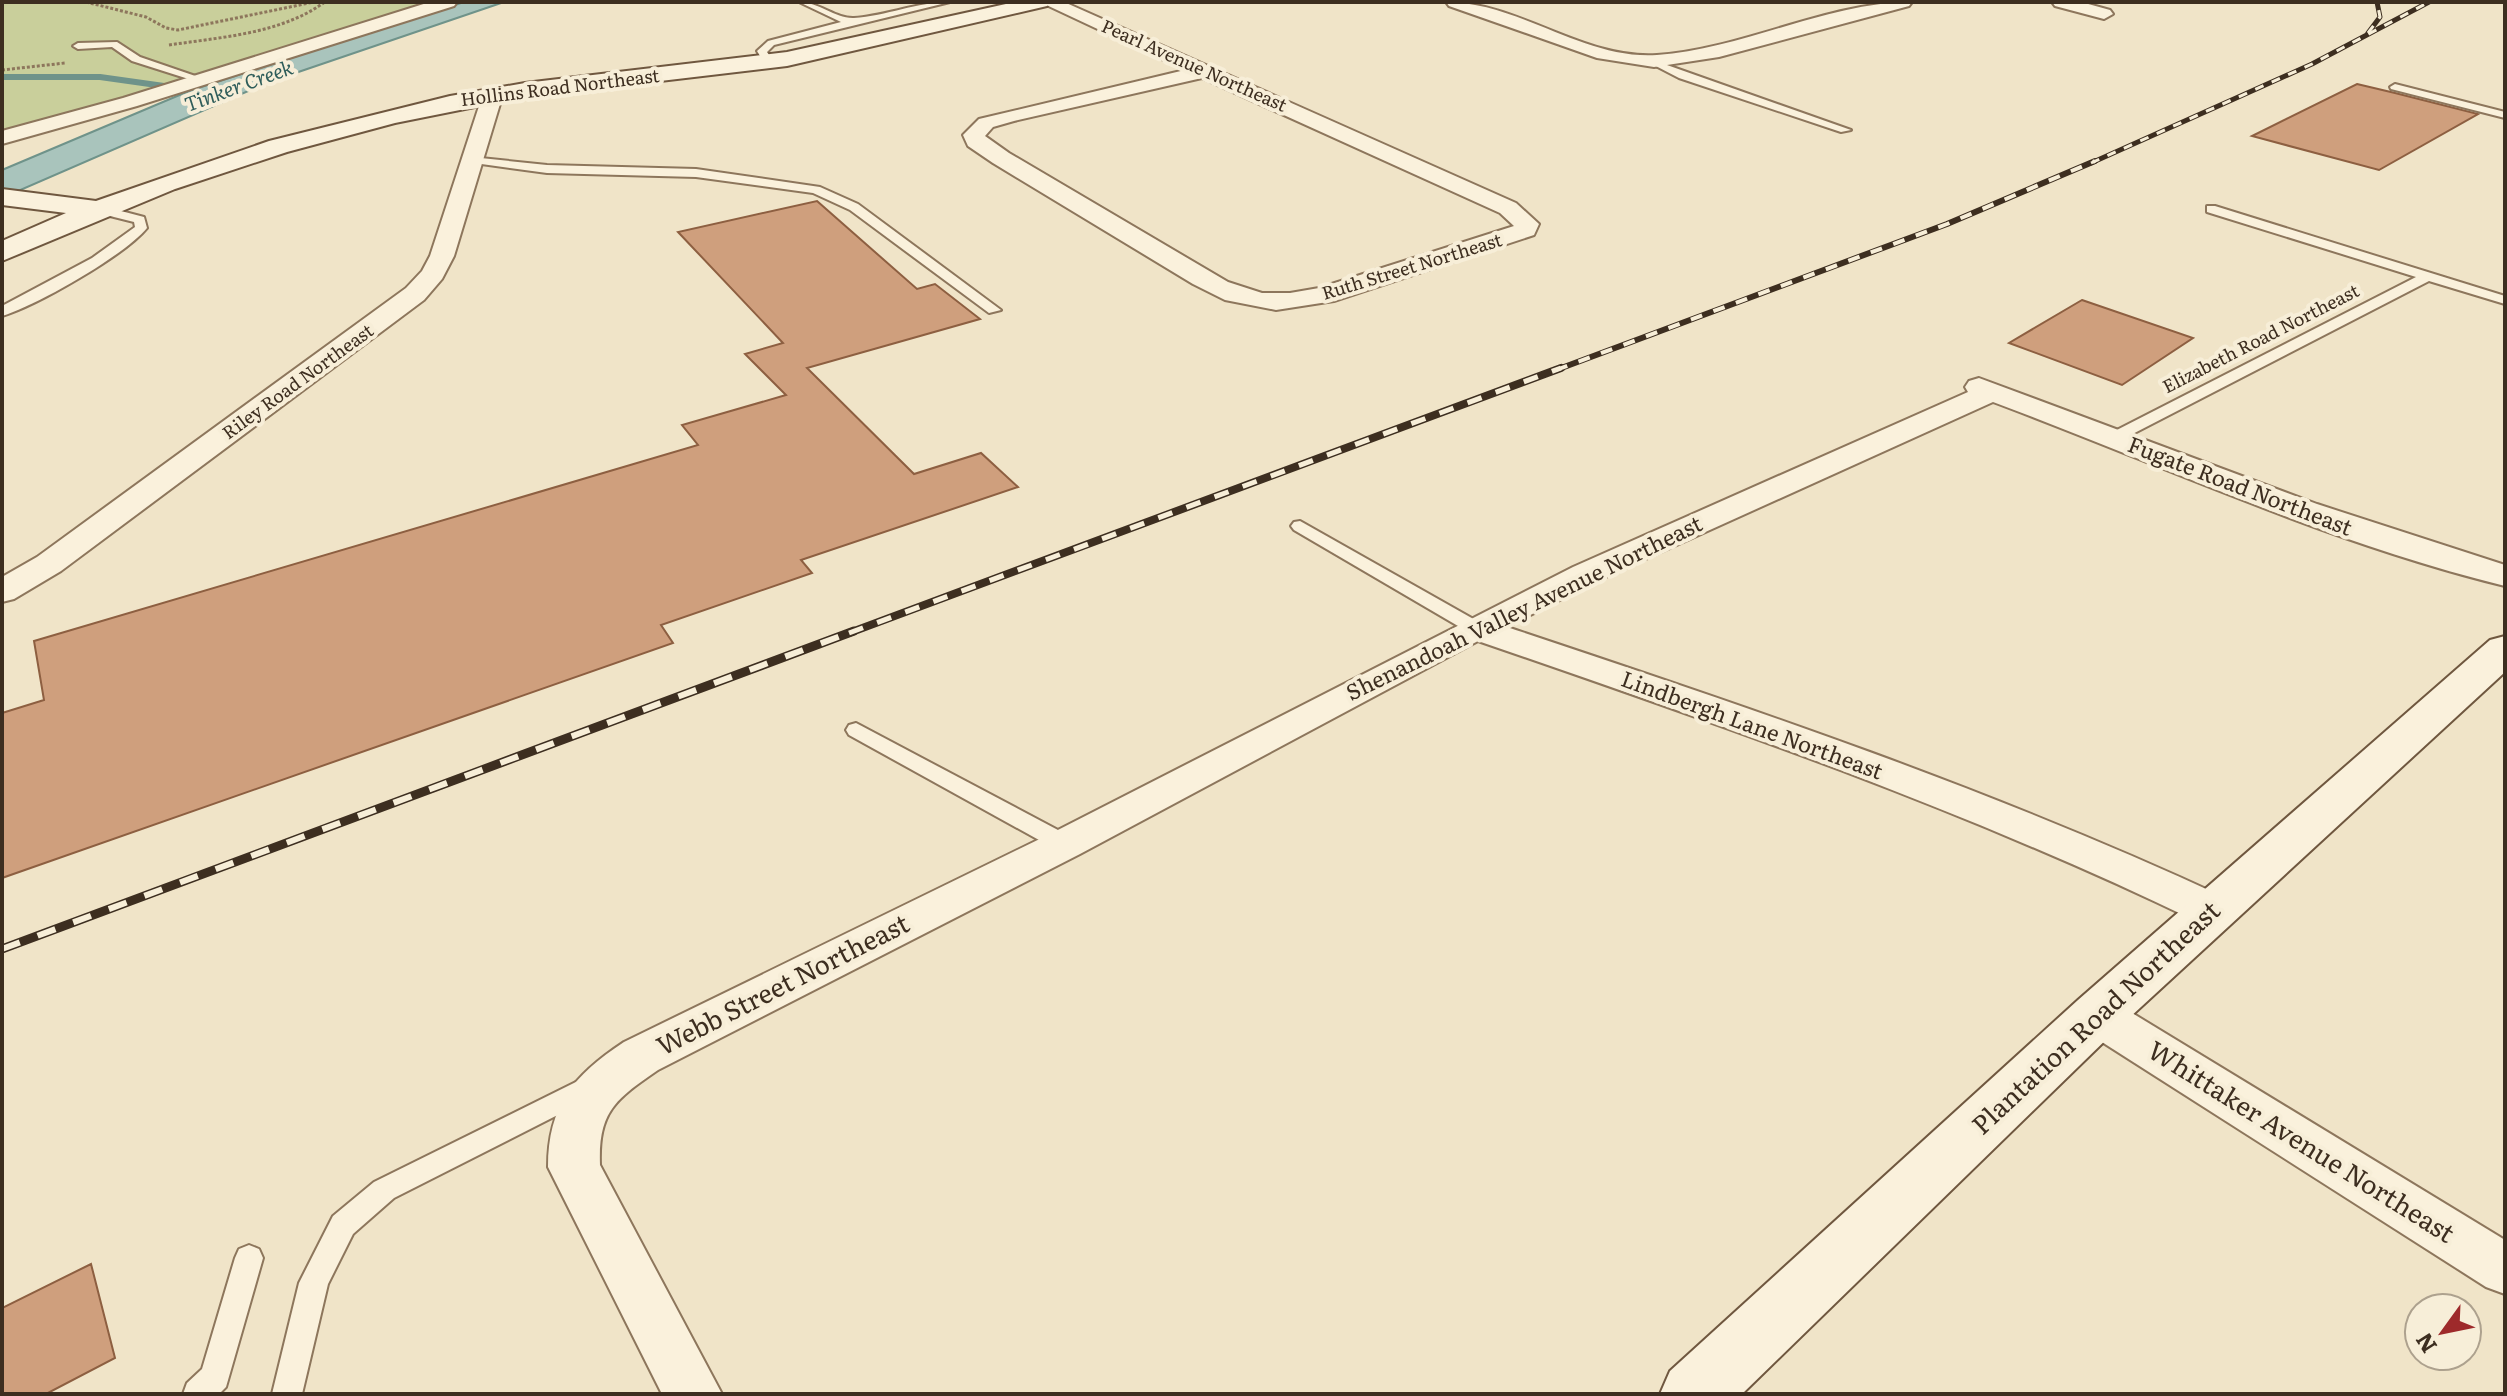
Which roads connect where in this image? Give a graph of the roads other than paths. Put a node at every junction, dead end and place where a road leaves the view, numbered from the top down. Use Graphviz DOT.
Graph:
graph roads {
  1 [pos="448,2"];
  2 [pos="804,2"];
  3 [pos="945,2"];
  4 [pos="1040,2"];
  5 [pos="1049,2"];
  6 [pos="1903,2"];
  7 [pos="2061,2"];
  8 [pos="1464,3"];
  9 [pos="2104,14"];
  10 [pos="850,22"];
  11 [pos="78,46"];
  12 [pos="1654,61"];
  13 [pos="769,62"];
  14 [pos="1208,71"];
  15 [pos="202,80"];
  16 [pos="2395,87"];
  17 [pos="493,94"];
  18 [pos="2505,115"];
  19 [pos="1845,130"];
  20 [pos="1339,131"];
  21 [pos="2,138"];
  22 [pos="471,160"];
  23 [pos="2,197"];
  24 [pos="98,209"];
  25 [pos="2211,209"];
  26 [pos="2,252"];
  27 [pos="2428,276"];
  28 [pos="2505,300"];
  29 [pos="994,310"];
  30 [pos="2,312"];
  31 [pos="1986,390"];
  32 [pos="2113,438"];
  33 [pos="1300,526"];
  34 [pos="2505,576"];
  35 [pos="2,592"];
  36 [pos="1477,629"];
  37 [pos="2505,649"];
  38 [pos="856,730"];
  39 [pos="1065,844"];
  40 [pos="2212,910"];
  41 [pos="2097,1015"];
  42 [pos="616,1073"];
  43 [pos="249,1258"];
  44 [pos="2505,1269"];
  45 [pos="198,1394"];
  46 [pos="287,1394"];
  47 [pos="693,1394"];
  48 [pos="1694,1394"];
  1 -- 15 [label="street"];
  2 -- 10 [label="lane"];
  3 -- 10 [label="lane"];
  4 -- 13 [label="main road, Hollins Road Northeast"];
  5 -- 14 [label="street, Pearl Avenue Northeast"];
  6 -- 12 [label="street"];
  7 -- 9 [label="street"];
  8 -- 12 [label="street"];
  10 -- 13 [label="lane"];
  11 -- 15 [label="lane"];
  12 -- 19 [label="lane"];
  13 -- 17 [label="main road, Hollins Road Northeast"];
  14 -- 20 [label="street, Pearl Avenue Northeast"];
  14 -- 20 [label="street, Ruth Street Northeast"];
  15 -- 21 [label="street"];
  16 -- 18 [label="lane"];
  17 -- 22 [label="street, Riley Road Northeast"];
  17 -- 24 [label="main road, Hollins Road Northeast"];
  22 -- 29 [label="lane"];
  22 -- 35 [label="street, Riley Road Northeast"];
  23 -- 24 [label="main road"];
  24 -- 26 [label="main road, Hollins Road Northeast"];
  24 -- 30 [label="lane"];
  25 -- 27 [label="lane"];
  27 -- 28 [label="lane"];
  27 -- 32 [label="lane, Elizabeth Road Northeast"];
  31 -- 32 [label="street, Fugate Road Northeast"];
  31 -- 36 [label="street, Shenandoah Valley Avenue Northeast"];
  32 -- 34 [label="street, Fugate Road Northeast"];
  33 -- 36 [label="lane, Lindbergh Lane Northeast"];
  36 -- 39 [label="street, Shenandoah Valley Avenue Northeast"];
  36 -- 40 [label="street, Lindbergh Lane Northeast"];
  37 -- 40 [label="main road, Plantation Road Northeast"];
  38 -- 39 [label="lane"];
  39 -- 42 [label="street, Webb Street Northeast"];
  40 -- 41 [label="main road, Plantation Road Northeast"];
  41 -- 44 [label="street, Whittaker Avenue Northeast"];
  41 -- 48 [label="main road, Plantation Road Northeast"];
  42 -- 46 [label="lane"];
  42 -- 47 [label="street, Webb Street Northeast"];
  43 -- 45 [label="lane"];
}
